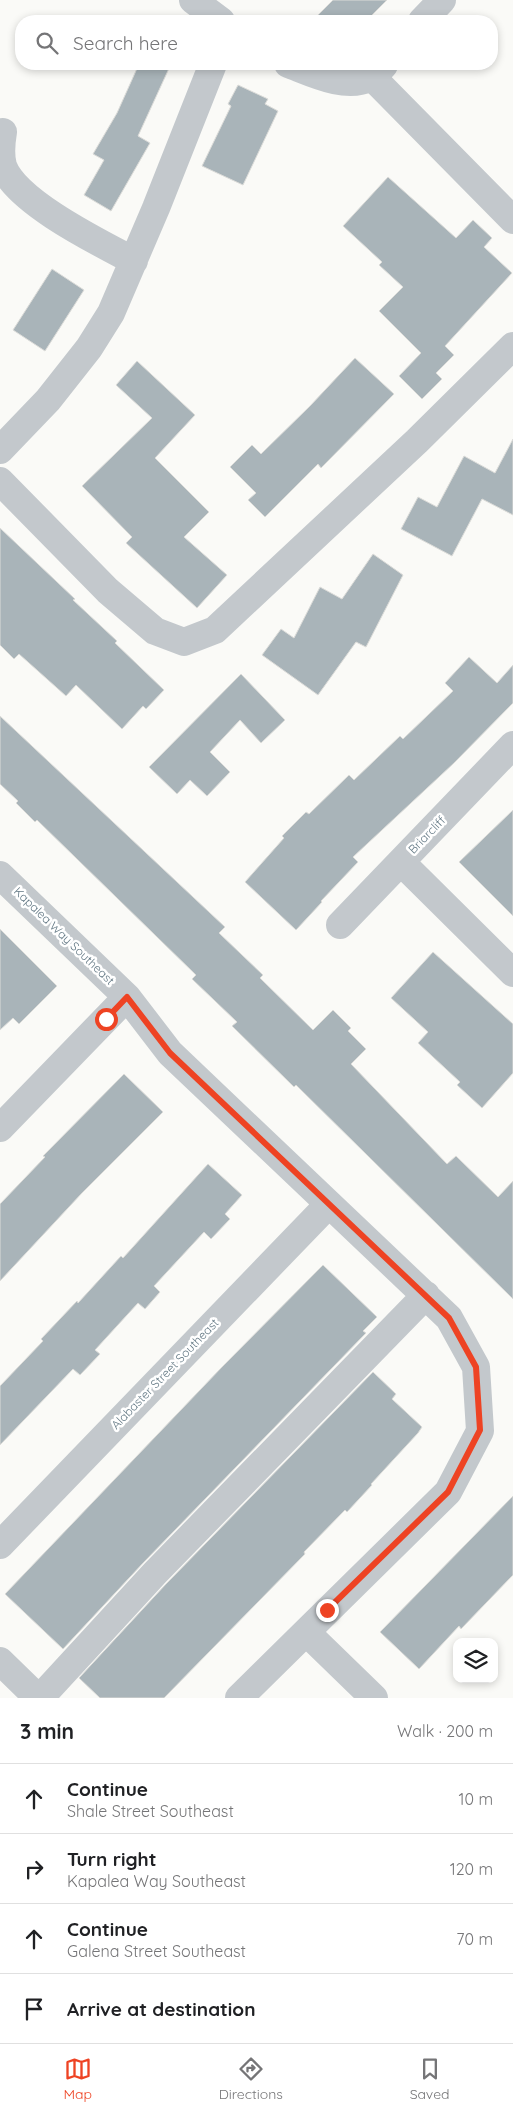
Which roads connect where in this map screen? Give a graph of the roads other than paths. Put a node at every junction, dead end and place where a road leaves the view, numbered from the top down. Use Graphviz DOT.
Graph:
graph roads {
  1 [pos="193,0"];
  2 [pos="442,0"];
  3 [pos="213,15"];
  4 [pos="428,15"];
  5 [pos="211,70"];
  6 [pos="303,70"];
  7 [pos="378,71"];
  8 [pos="3,132"];
  9 [pos="513,220"];
  10 [pos="134,261"];
  11 [pos="513,346"];
  12 [pos="0,450"];
  13 [pos="0,481"];
  14 [pos="513,745"];
  15 [pos="401,862"];
  16 [pos="0,875"];
  17 [pos="340,925"];
  18 [pos="513,973"];
  19 [pos="127,997"];
  20 [pos="0,1128"];
  21 [pos="329,1204"];
  22 [pos="426,1295"];
  23 [pos="0,1545"];
  24 [pos="306,1632"];
  25 [pos="0,1661"];
  26 [pos="39,1698"];
  27 [pos="239,1698"];
  28 [pos="374,1698"];
  1 -- 3 [label="street"];
  2 -- 4 [label="street"];
  5 -- 10 [label="street"];
  6 -- 7 [label="street"];
  7 -- 9 [label="street"];
  8 -- 10 [label="street"];
  10 -- 12 [label="street"];
  11 -- 13 [label="street"];
  14 -- 15 [label="street, Briarcliff"];
  15 -- 17 [label="street, Briarcliff"];
  15 -- 18 [label="street"];
  16 -- 19 [label="street, Kapalea Way Southeast"];
  19 -- 20 [label="street"];
  19 -- 21 [label="street, Kapalea Way Southeast"];
  21 -- 22 [label="street, Kapalea Way Southeast"];
  21 -- 23 [label="street, Alabaster Street Southeast"];
  22 -- 24 [label="street, Kapalea Way Southeast"];
  22 -- 26 [label="street"];
  24 -- 27 [label="street"];
  24 -- 28 [label="street"];
  25 -- 26 [label="street"];
}
